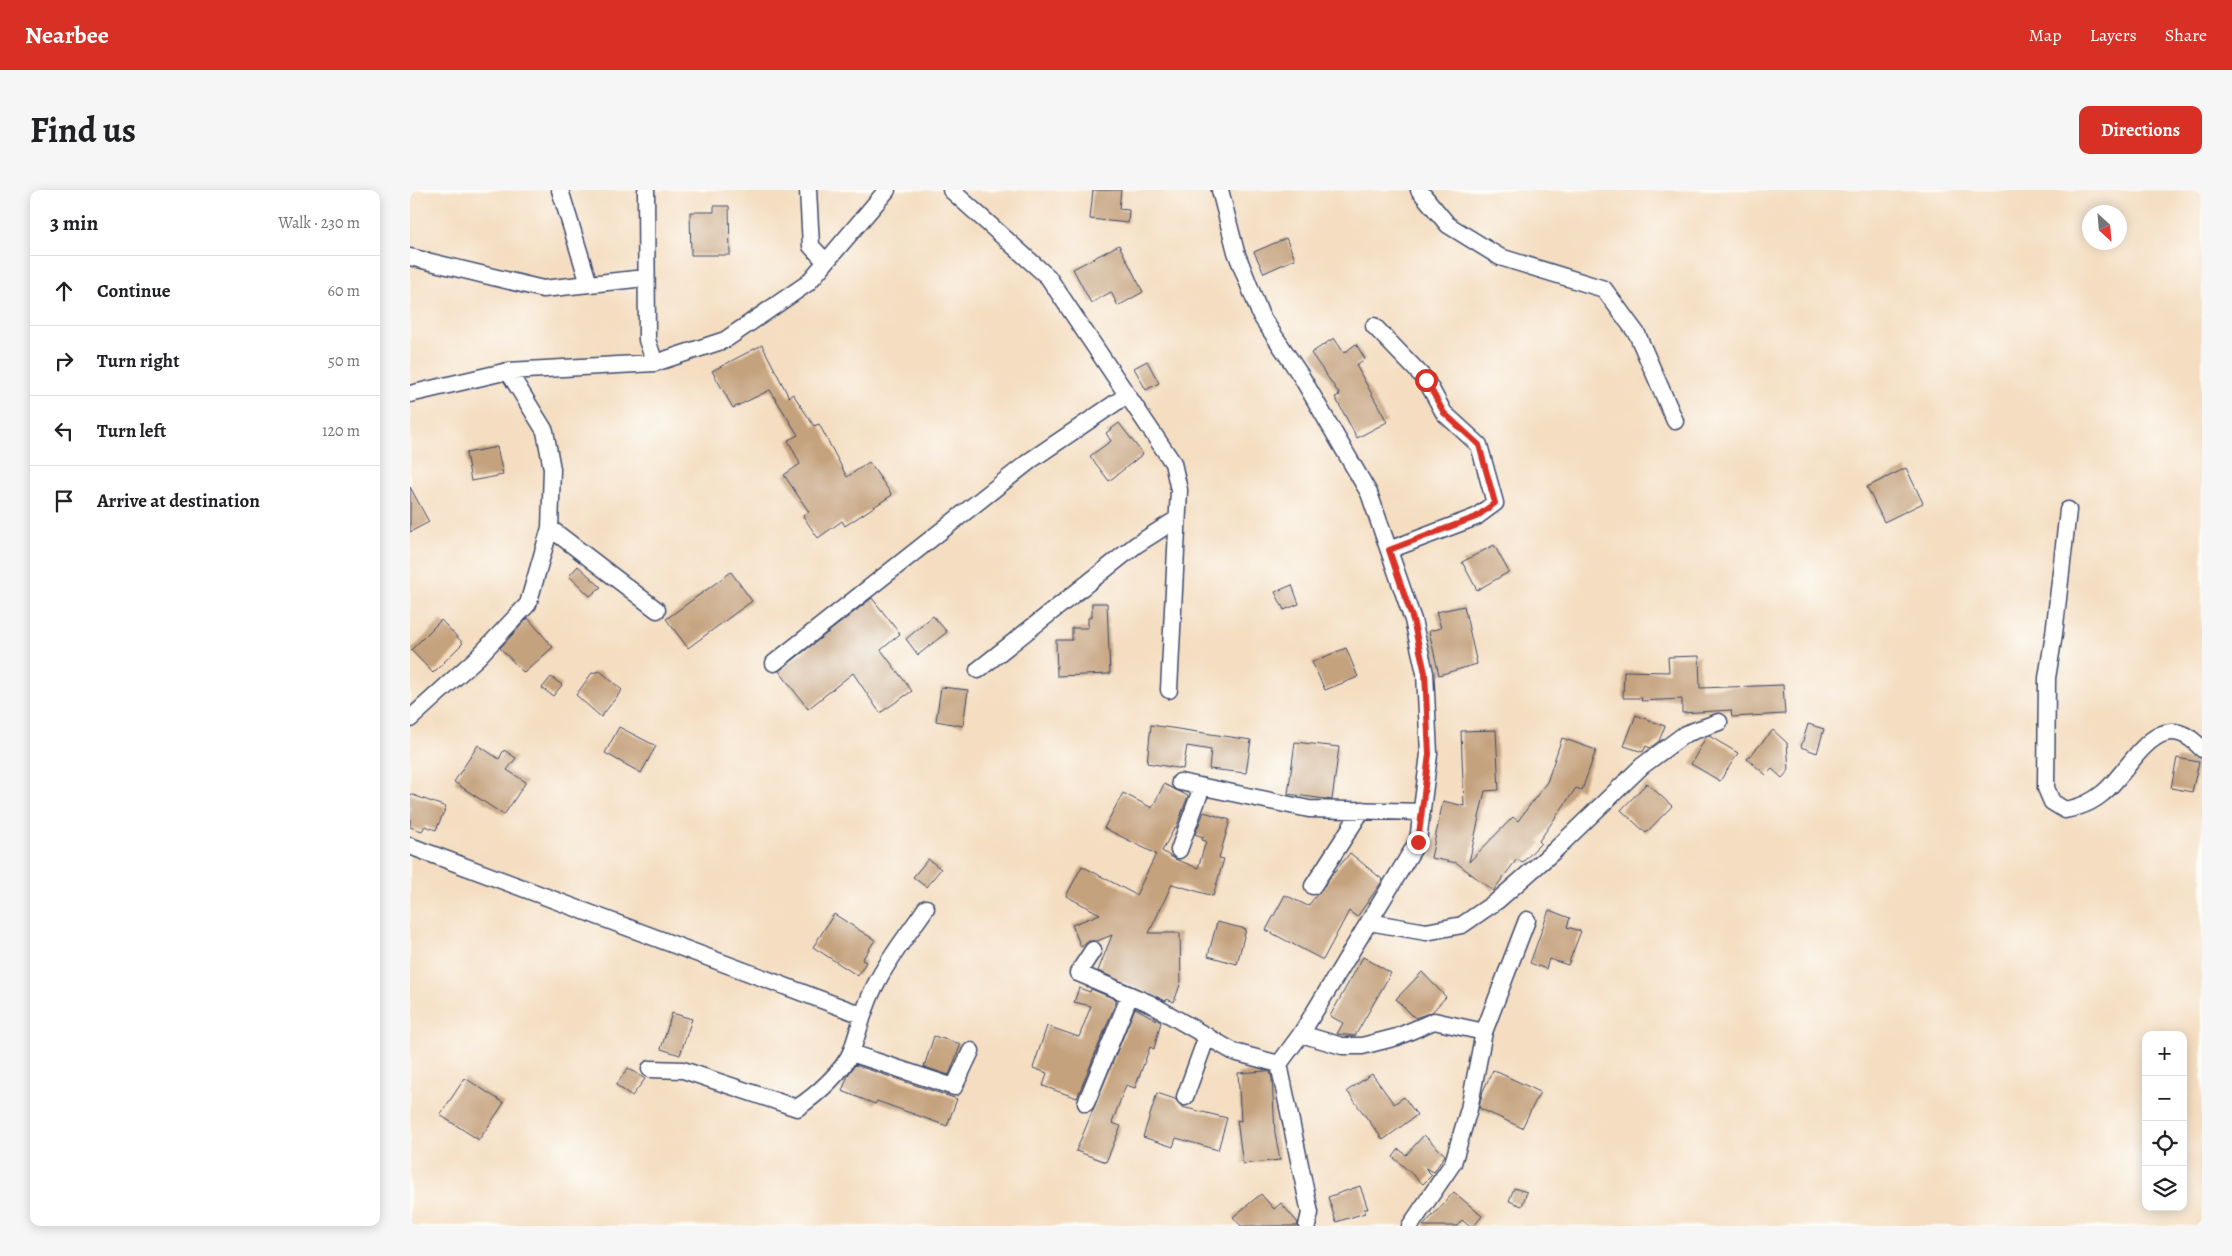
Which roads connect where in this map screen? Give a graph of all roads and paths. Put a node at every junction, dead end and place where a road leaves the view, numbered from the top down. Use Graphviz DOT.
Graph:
graph roads {
  1 [pos="560,190"];
  2 [pos="646,190"];
  3 [pos="808,190"];
  4 [pos="887,190"];
  5 [pos="951,190"];
  6 [pos="1220,190"];
  7 [pos="1419,190"];
  8 [pos="410,257"];
  9 [pos="826,262"];
  10 [pos="645,278"];
  11 [pos="589,284"];
  12 [pos="1374,326"];
  13 [pos="655,363"];
  14 [pos="508,371"];
  15 [pos="410,394"];
  16 [pos="1127,395"];
  17 [pos="1675,421"];
  18 [pos="2068,510"];
  19 [pos="1177,519"];
  20 [pos="550,528"];
  21 [pos="1389,550"];
  22 [pos="657,610"];
  23 [pos="774,663"];
  24 [pos="978,670"];
  25 [pos="1169,690"];
  26 [pos="410,718"];
  27 [pos="1720,722"];
  28 [pos="2202,749"];
  29 [pos="1180,782"];
  30 [pos="1202,787"];
  31 [pos="1362,810"];
  32 [pos="1422,812"];
  33 [pos="410,846"];
  34 [pos="1179,850"];
  35 [pos="1313,886"];
  36 [pos="926,908"];
  37 [pos="1526,920"];
  38 [pos="1369,922"];
  39 [pos="1092,950"];
  40 [pos="1130,995"];
  41 [pos="862,1015"];
  42 [pos="1484,1032"];
  43 [pos="1301,1034"];
  44 [pos="1206,1036"];
  45 [pos="971,1051"];
  46 [pos="851,1053"];
  47 [pos="1279,1064"];
  48 [pos="650,1069"];
  49 [pos="1185,1097"];
  50 [pos="1086,1103"];
  51 [pos="1307,1226"];
  52 [pos="1410,1226"];
  1 -- 11 [label="street"];
  2 -- 10 [label="street"];
  3 -- 9 [label="street"];
  4 -- 9 [label="street"];
  5 -- 16 [label="street"];
  6 -- 21 [label="street"];
  7 -- 17 [label="street"];
  8 -- 11 [label="street"];
  9 -- 13 [label="street"];
  10 -- 11 [label="street"];
  10 -- 13 [label="street"];
  12 -- 21 [label="street"];
  13 -- 14 [label="street"];
  14 -- 15 [label="street"];
  14 -- 20 [label="street"];
  16 -- 19 [label="street"];
  16 -- 23 [label="street"];
  18 -- 28 [label="street"];
  19 -- 24 [label="street"];
  19 -- 25 [label="street"];
  20 -- 22 [label="street"];
  20 -- 26 [label="street"];
  21 -- 32 [label="street"];
  27 -- 38 [label="street"];
  29 -- 30 [label="street"];
  30 -- 31 [label="street"];
  30 -- 34 [label="street"];
  31 -- 32 [label="street"];
  31 -- 35 [label="street"];
  32 -- 38 [label="street"];
  33 -- 41 [label="street"];
  36 -- 41 [label="street"];
  37 -- 42 [label="street"];
  38 -- 43 [label="street"];
  39 -- 40 [label="street"];
  40 -- 44 [label="street"];
  40 -- 50 [label="street"];
  41 -- 46 [label="street"];
  42 -- 43 [label="street"];
  42 -- 52 [label="street"];
  43 -- 47 [label="street"];
  44 -- 47 [label="street"];
  44 -- 49 [label="street"];
  45 -- 46 [label="street"];
  46 -- 48 [label="street"];
  47 -- 51 [label="street"];
}
